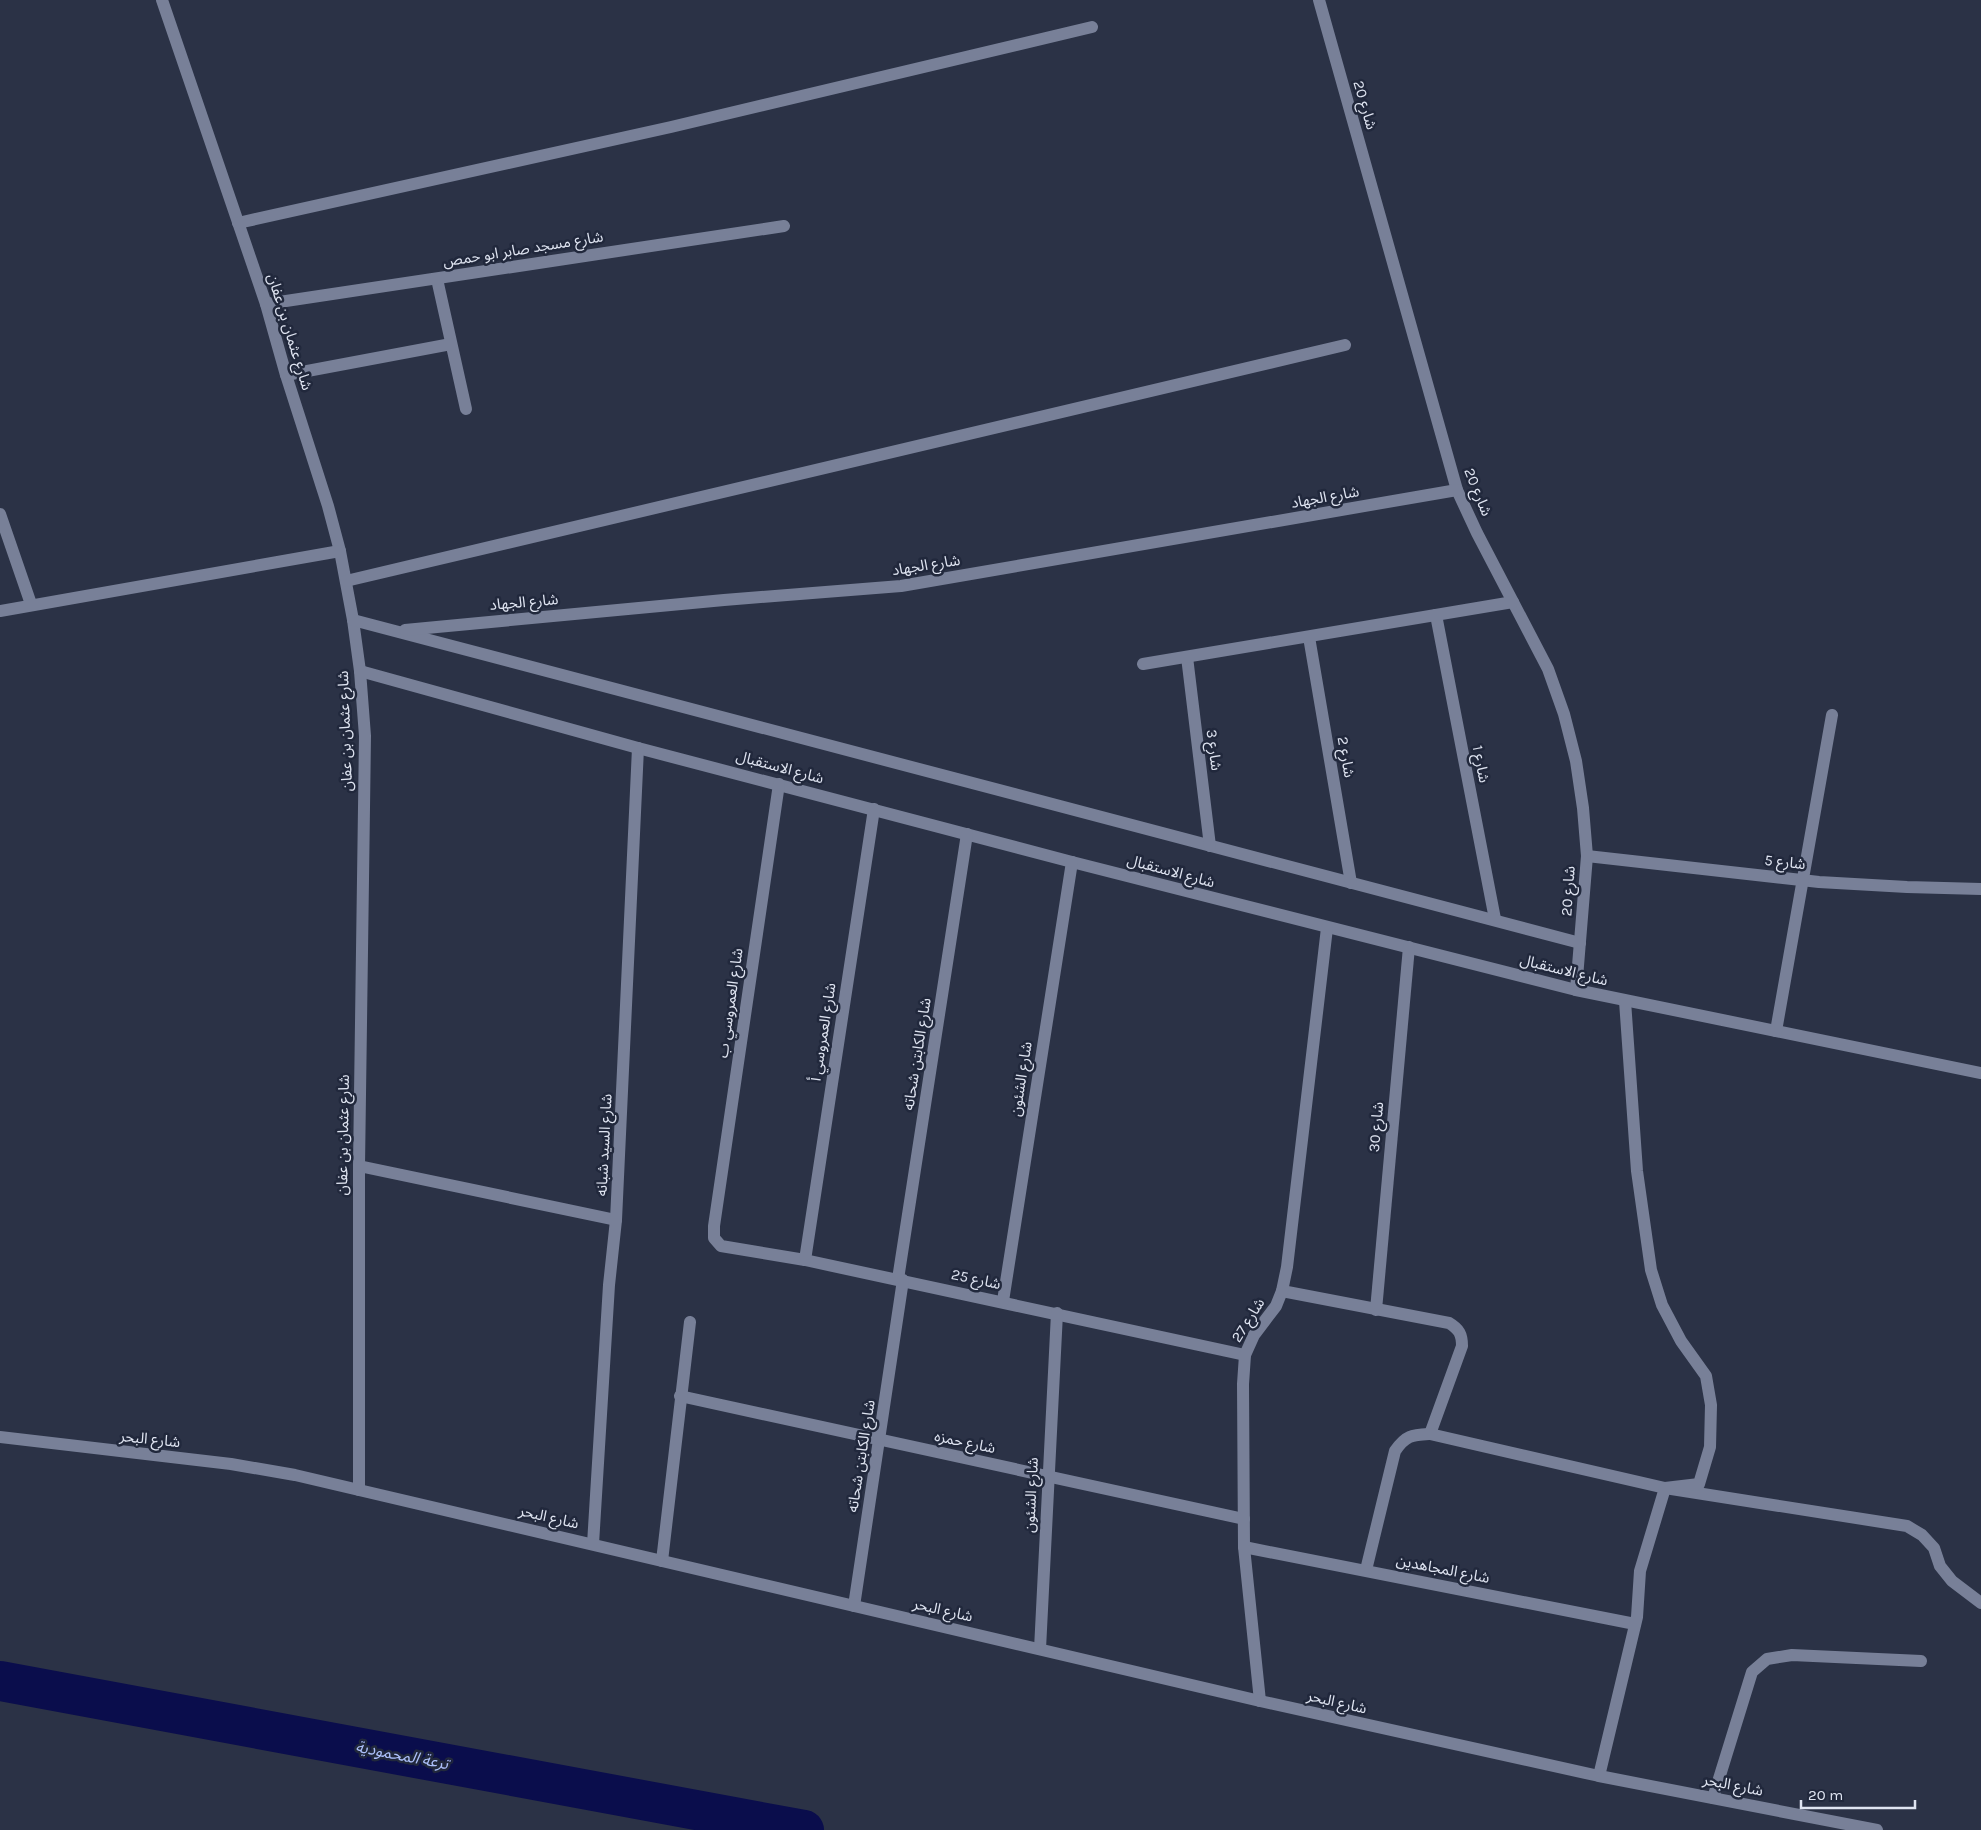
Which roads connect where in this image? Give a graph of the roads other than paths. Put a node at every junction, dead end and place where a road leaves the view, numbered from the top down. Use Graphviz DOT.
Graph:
graph roads {
  1 [pos="162,0"];
  2 [pos="1319,0"];
  3 [pos="1092,27"];
  4 [pos="238,223"];
  5 [pos="784,226"];
  6 [pos="437,279"];
  7 [pos="266,304"];
  8 [pos="452,344"];
  9 [pos="1345,344"];
  10 [pos="286,375"];
  11 [pos="466,409"];
  12 [pos="1457,490"];
  13 [pos="0,514"];
  14 [pos="340,551"];
  15 [pos="346,581"];
  16 [pos="1513,602"];
  17 [pos="31,604"];
  18 [pos="0,610"];
  19 [pos="1436,614"];
  20 [pos="353,620"];
  21 [pos="394,631"];
  22 [pos="1309,637"];
  23 [pos="1186,657"];
  24 [pos="1144,664"];
  25 [pos="360,671"];
  26 [pos="1832,715"];
  27 [pos="638,748"];
  28 [pos="779,784"];
  29 [pos="874,808"];
  30 [pos="967,834"];
  31 [pos="1210,846"];
  32 [pos="1587,856"];
  33 [pos="1072,862"];
  34 [pos="1803,880"];
  35 [pos="1351,882"];
  36 [pos="1981,889"];
  37 [pos="1495,919"];
  38 [pos="1326,928"];
  39 [pos="1580,942"];
  40 [pos="1409,947"];
  41 [pos="1576,990"];
  42 [pos="1625,1001"];
  43 [pos="1776,1031"];
  44 [pos="1981,1073"];
  45 [pos="359,1166"];
  46 [pos="616,1220"];
  47 [pos="714,1226"];
  48 [pos="805,1260"];
  49 [pos="901,1280"];
  50 [pos="1282,1291"];
  51 [pos="1003,1301"];
  52 [pos="1376,1310"];
  53 [pos="1057,1313"];
  54 [pos="690,1322"];
  55 [pos="1245,1355"];
  56 [pos="680,1396"];
  57 [pos="1430,1434"];
  58 [pos="0,1437"];
  59 [pos="880,1440"];
  60 [pos="1048,1476"];
  61 [pos="1665,1488"];
  62 [pos="359,1490"];
  63 [pos="1244,1519"];
  64 [pos="593,1544"];
  65 [pos="1244,1546"];
  66 [pos="662,1561"];
  67 [pos="1366,1570"];
  68 [pos="1981,1603"];
  69 [pos="854,1606"];
  70 [pos="1635,1624"];
  71 [pos="1040,1649"];
  72 [pos="1921,1661"];
  73 [pos="1260,1702"];
  74 [pos="1599,1776"];
  75 [pos="1713,1798"];
  76 [pos="1877,1830"];
  1 -- 4 [label="street, شارع عثمان بن عفان"];
  2 -- 12 [label="street, شارع 20"];
  3 -- 4 [label="street"];
  4 -- 7 [label="street, شارع عثمان بن عفان"];
  5 -- 6 [label="street, شارع مسجد صابر ابو حمص"];
  6 -- 7 [label="street, شارع مسجد صابر ابو حمص"];
  6 -- 8 [label="street"];
  7 -- 10 [label="street, شارع عثمان بن عفان"];
  8 -- 10 [label="street"];
  8 -- 11 [label="street"];
  9 -- 15 [label="street"];
  10 -- 14 [label="street, شارع عثمان بن عفان"];
  12 -- 16 [label="street, شارع 20"];
  12 -- 21 [label="street, شارع الجهاد"];
  13 -- 17 [label="street"];
  14 -- 15 [label="street, شارع عثمان بن عفان"];
  14 -- 17 [label="street"];
  15 -- 20 [label="street, شارع عثمان بن عفان"];
  16 -- 19 [label="street"];
  16 -- 32 [label="street, شارع 20"];
  17 -- 18 [label="street"];
  19 -- 22 [label="street"];
  19 -- 37 [label="street, شارع 1"];
  20 -- 21 [label="street, شارع الاستقبال"];
  20 -- 25 [label="street, شارع عثمان بن عفان"];
  21 -- 31 [label="street, شارع الاستقبال"];
  22 -- 23 [label="street"];
  22 -- 35 [label="street, شارع 2"];
  23 -- 24 [label="street"];
  23 -- 31 [label="street, شارع 3"];
  25 -- 27 [label="street, شارع الاستقبال"];
  25 -- 45 [label="street, شارع عثمان بن عفان"];
  26 -- 34 [label="street"];
  27 -- 28 [label="street, شارع الاستقبال"];
  27 -- 46 [label="street, شارع السيد شبانه"];
  28 -- 29 [label="street, شارع الاستقبال"];
  28 -- 47 [label="street, شارع العمروسي ب"];
  29 -- 30 [label="street, شارع الاستقبال"];
  29 -- 48 [label="street, شارع العمروسي أ"];
  30 -- 33 [label="street, شارع الاستقبال"];
  30 -- 49 [label="street, شارع الكابتن شحاته"];
  31 -- 35 [label="street, شارع الاستقبال"];
  32 -- 34 [label="street, شارع 5"];
  32 -- 39 [label="street, شارع 20"];
  33 -- 38 [label="street, شارع الاستقبال"];
  33 -- 51 [label="street, شارع الشئون"];
  34 -- 36 [label="street, شارع 5"];
  34 -- 43 [label="street"];
  35 -- 37 [label="street, شارع الاستقبال"];
  37 -- 39 [label="street, شارع الاستقبال"];
  38 -- 40 [label="street, شارع الاستقبال"];
  38 -- 50 [label="street, شارع 27"];
  39 -- 41 [label="street, شارع 20"];
  40 -- 41 [label="street, شارع الاستقبال"];
  40 -- 52 [label="street, شارع 30"];
  41 -- 42 [label="street, شارع الاستقبال"];
  42 -- 43 [label="street, شارع الاستقبال"];
  42 -- 61 [label="street"];
  43 -- 44 [label="street, شارع الاستقبال"];
  45 -- 46 [label="street"];
  45 -- 62 [label="street, شارع عثمان بن عفان"];
  46 -- 64 [label="street, شارع السيد شبانه"];
  47 -- 48 [label="street, شارع 25"];
  48 -- 49 [label="street, شارع 25"];
  49 -- 51 [label="street, شارع 25"];
  49 -- 59 [label="street, شارع الكابتن شحاته"];
  50 -- 52 [label="street"];
  50 -- 55 [label="street, شارع 27"];
  51 -- 53 [label="street, شارع 25"];
  52 -- 57 [label="street"];
  53 -- 55 [label="street, شارع 25"];
  53 -- 60 [label="street, شارع الشئون"];
  54 -- 56 [label="street"];
  55 -- 63 [label="street, شارع 27"];
  56 -- 59 [label="street, شارع حمزه"];
  56 -- 66 [label="street"];
  57 -- 61 [label="street"];
  57 -- 67 [label="street"];
  58 -- 62 [label="street, شارع البحر"];
  59 -- 60 [label="street, شارع حمزه"];
  59 -- 69 [label="street, شارع الكابتن شحاته"];
  60 -- 63 [label="street, شارع حمزه"];
  60 -- 71 [label="street, شارع الشئون"];
  61 -- 68 [label="street"];
  61 -- 70 [label="street"];
  62 -- 64 [label="street, شارع البحر"];
  63 -- 65 [label="street, شارع 27"];
  64 -- 66 [label="street, شارع البحر"];
  65 -- 67 [label="street, شارع المجاهدين"];
  65 -- 73 [label="street, شارع 27"];
  66 -- 69 [label="street, شارع البحر"];
  67 -- 70 [label="street, شارع المجاهدين"];
  69 -- 71 [label="street, شارع البحر"];
  70 -- 74 [label="street"];
  71 -- 73 [label="street, شارع البحر"];
  72 -- 75 [label="street"];
  73 -- 74 [label="street, شارع البحر"];
  74 -- 75 [label="street, شارع البحر"];
  75 -- 76 [label="street, شارع البحر"];
}
